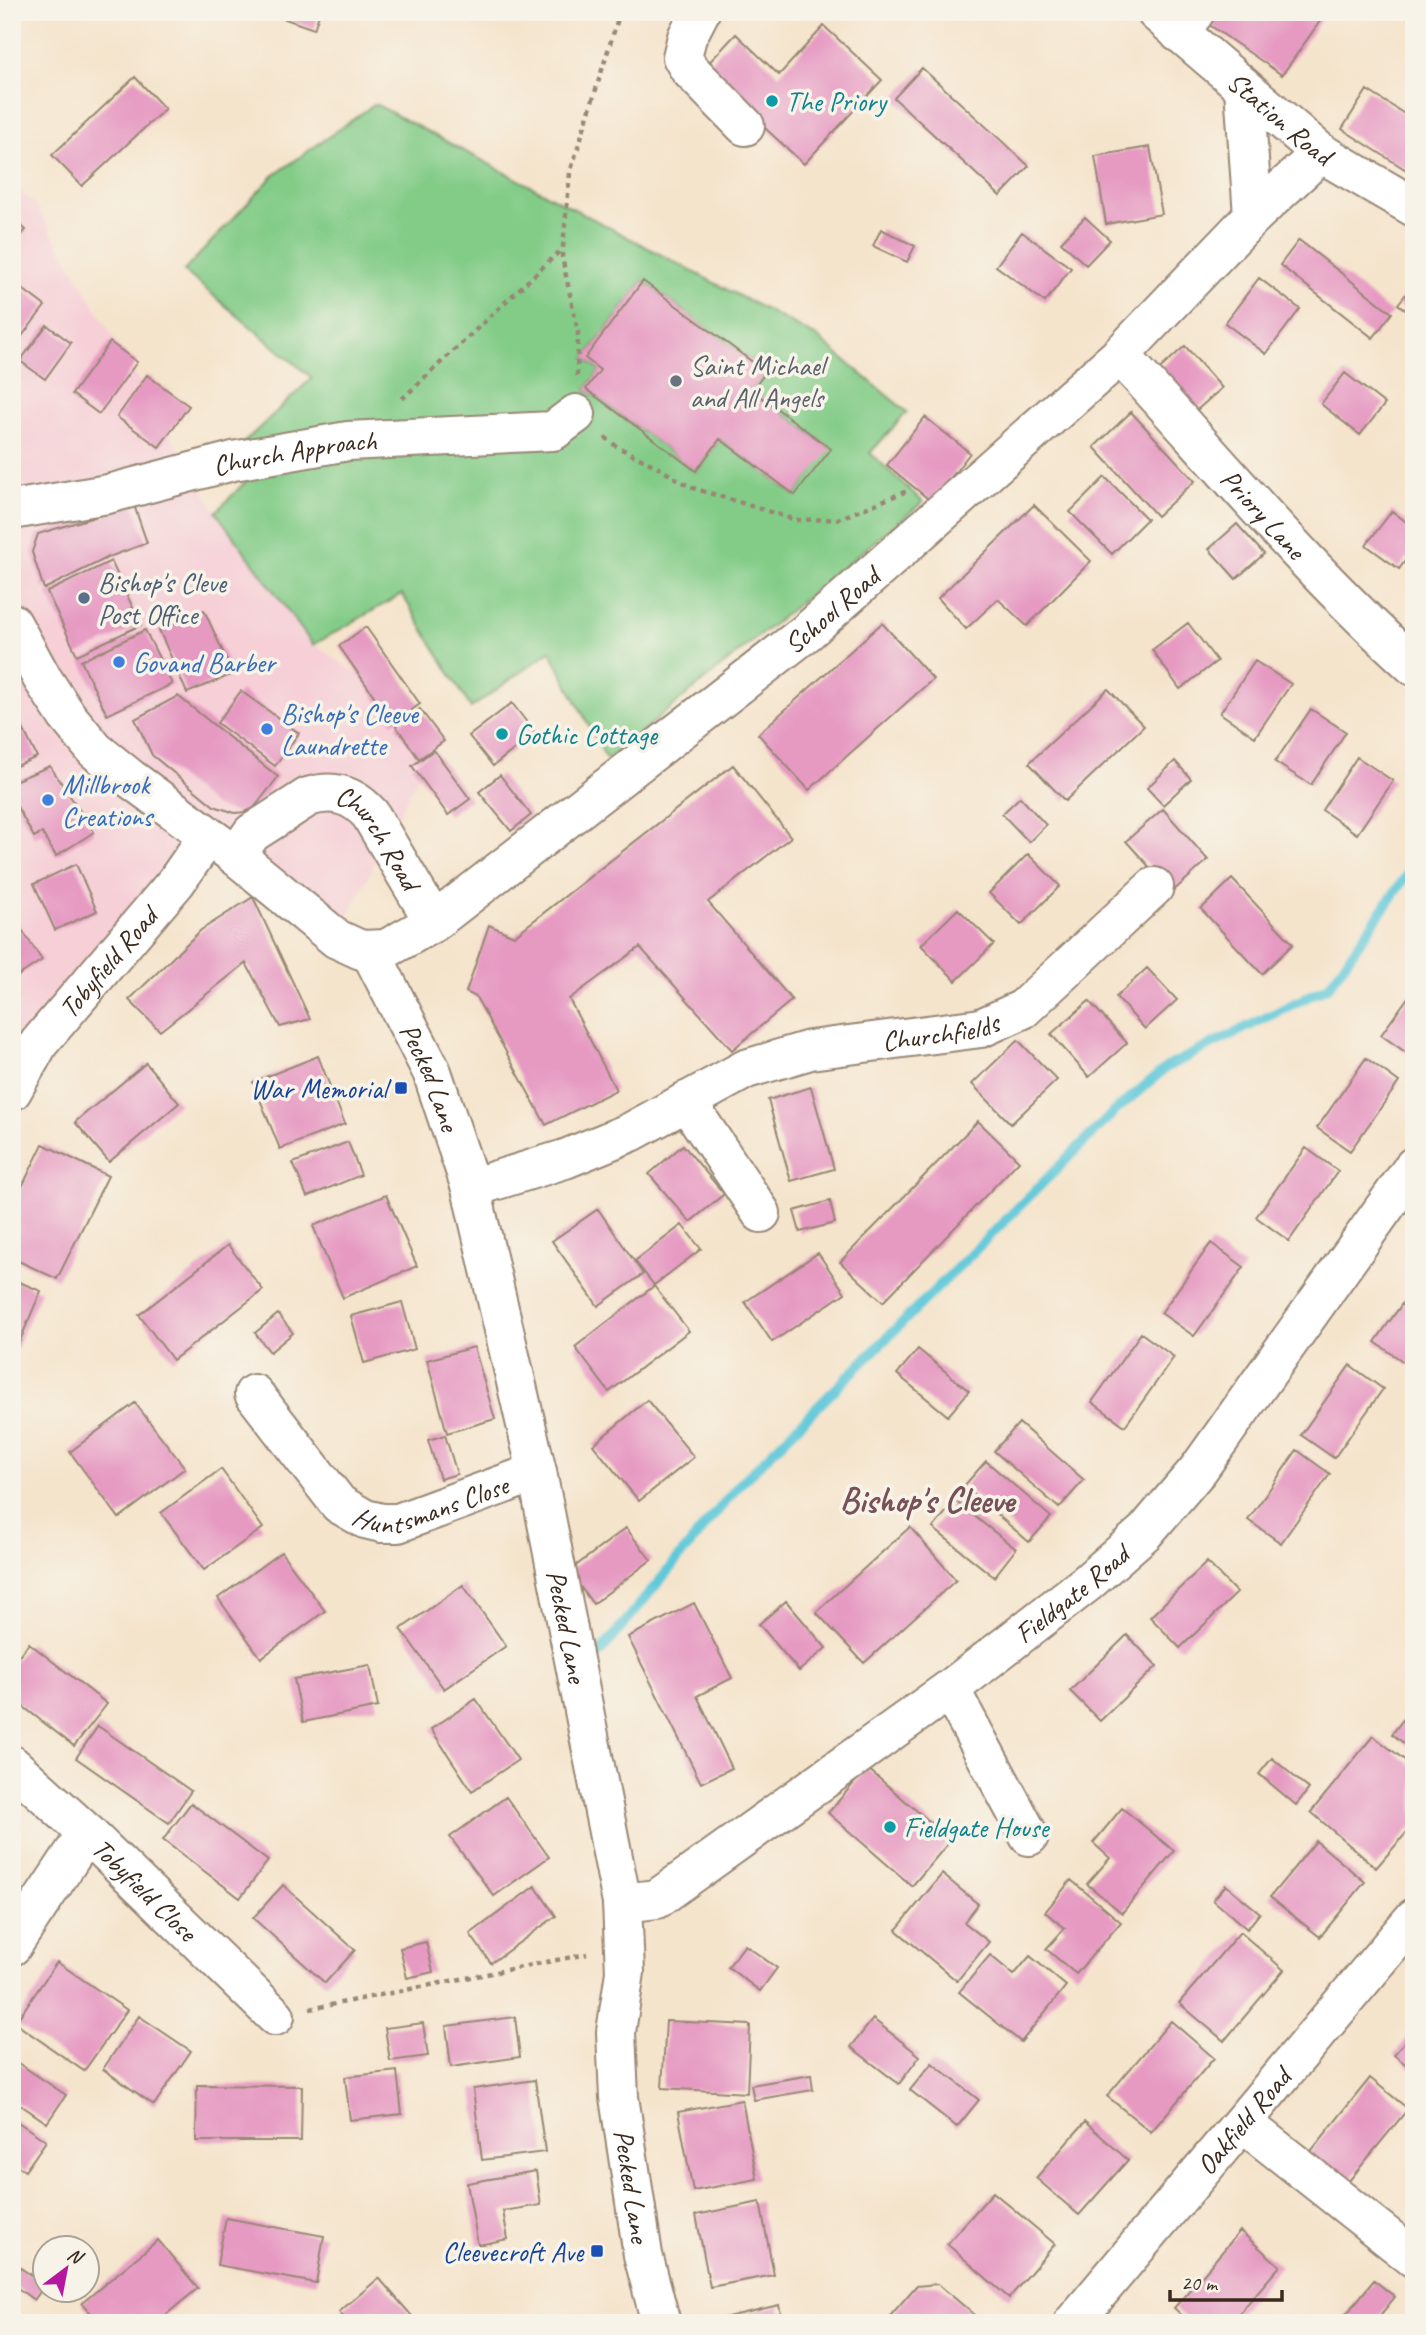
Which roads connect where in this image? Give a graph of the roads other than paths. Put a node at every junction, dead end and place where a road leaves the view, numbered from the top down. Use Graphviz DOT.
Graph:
graph roads {
  1 [pos="700,12"];
  2 [pos="1177,19"];
  3 [pos="1244,88"];
  4 [pos="745,127"];
  5 [pos="1321,153"];
  6 [pos="1414,207"];
  7 [pos="1253,216"];
  8 [pos="1120,355"];
  9 [pos="589,424"];
  10 [pos="12,510"];
  11 [pos="12,623"];
  12 [pos="1414,666"];
  13 [pos="222,846"];
  14 [pos="1154,887"];
  15 [pos="434,922"];
  16 [pos="370,951"];
  17 [pos="12,1091"];
  18 [pos="686,1101"];
  19 [pos="1414,1166"];
  20 [pos="471,1188"];
  21 [pos="761,1213"];
  22 [pos="254,1394"];
  23 [pos="537,1472"];
  24 [pos="950,1689"];
  25 [pos="12,1765"];
  26 [pos="87,1833"];
  27 [pos="1029,1836"];
  28 [pos="622,1903"];
  29 [pos="1414,1918"];
  30 [pos="12,1946"];
  31 [pos="275,2016"];
  32 [pos="1243,2123"];
  33 [pos="1414,2258"];
  34 [pos="661,2323"];
  35 [pos="1073,2323"];
  1 -- 4 [label="street"];
  2 -- 3 [label="street, Station Road"];
  3 -- 5 [label="street, Station Road"];
  3 -- 7 [label="street"];
  5 -- 6 [label="street, Station Road"];
  5 -- 7 [label="street, School Road"];
  7 -- 8 [label="street, School Road"];
  8 -- 12 [label="street, Priory Lane"];
  8 -- 15 [label="street, School Road"];
  9 -- 10 [label="street, Church Approach"];
  11 -- 13 [label="street"];
  13 -- 15 [label="street, Church Road"];
  13 -- 16 [label="street"];
  13 -- 17 [label="street, Tobyfield Road"];
  14 -- 18 [label="street, Churchfields"];
  15 -- 16 [label="street, School Road"];
  16 -- 20 [label="street, Pecked Lane"];
  18 -- 20 [label="street, Churchfields"];
  18 -- 21 [label="street"];
  19 -- 24 [label="street, Fieldgate Road"];
  20 -- 23 [label="street, Pecked Lane"];
  22 -- 23 [label="street, Huntsmans Close"];
  23 -- 28 [label="street, Pecked Lane"];
  24 -- 27 [label="street"];
  24 -- 28 [label="street, Fieldgate Road"];
  25 -- 26 [label="street, Tobyfield Close"];
  26 -- 30 [label="street"];
  26 -- 31 [label="street, Tobyfield Close"];
  28 -- 34 [label="street, Pecked Lane"];
  29 -- 32 [label="street, Oakfield Road"];
  32 -- 33 [label="street"];
  32 -- 35 [label="street, Oakfield Road"];
}
